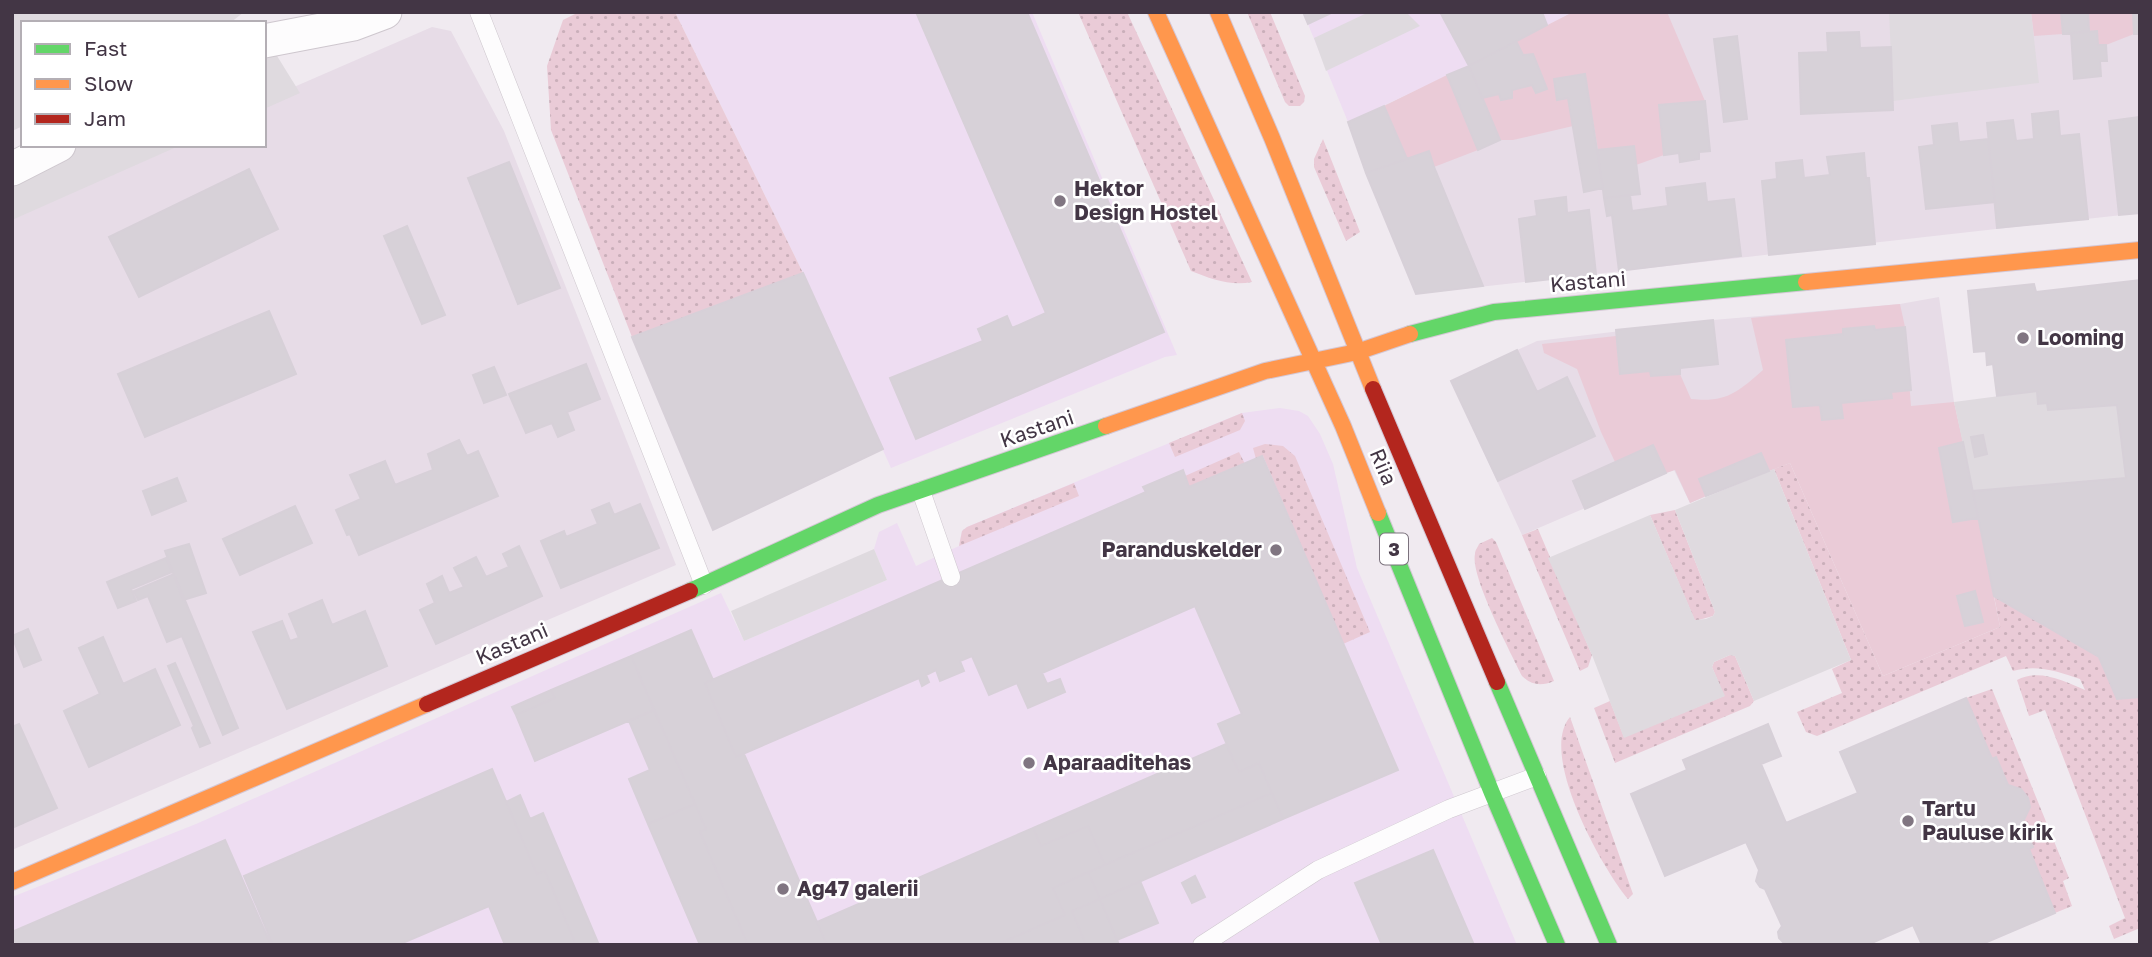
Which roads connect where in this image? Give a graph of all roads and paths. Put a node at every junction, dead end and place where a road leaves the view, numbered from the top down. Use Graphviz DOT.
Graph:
graph roads {
  1 [pos="289,12"];
  2 [pos="385,12"];
  3 [pos="479,12"];
  4 [pos="1156,12"];
  5 [pos="1218,12"];
  6 [pos="266,37"];
  7 [pos="266,39"];
  8 [pos="55,147"];
  9 [pos="12,169"];
  10 [pos="2140,250"];
  11 [pos="1357,352"];
  12 [pos="1313,360"];
  13 [pos="921,491"];
  14 [pos="951,577"];
  15 [pos="704,585"];
  16 [pos="1537,776"];
  17 [pos="1492,793"];
  18 [pos="12,881"];
  19 [pos="1202,945"];
  20 [pos="1558,945"];
  21 [pos="1609,945"];
  1 -- 6 [label="street"];
  2 -- 7 [label="street"];
  3 -- 15 [label="lane"];
  4 -- 12 [label="main road, Riia / 3"];
  5 -- 11 [label="main road, Riia / 3"];
  8 -- 9 [label="street"];
  10 -- 11 [label="main road, Kastani"];
  11 -- 12 [label="main road, Kastani"];
  11 -- 16 [label="main road, Riia / 3"];
  12 -- 13 [label="main road, Kastani"];
  12 -- 17 [label="main road, Riia / 3"];
  13 -- 14 [label="lane"];
  13 -- 15 [label="main road, Kastani"];
  15 -- 18 [label="main road, Kastani"];
  16 -- 17 [label="lane"];
  16 -- 21 [label="main road, Riia / 3"];
  17 -- 19 [label="lane"];
  17 -- 20 [label="main road, Riia / 3"];
}
